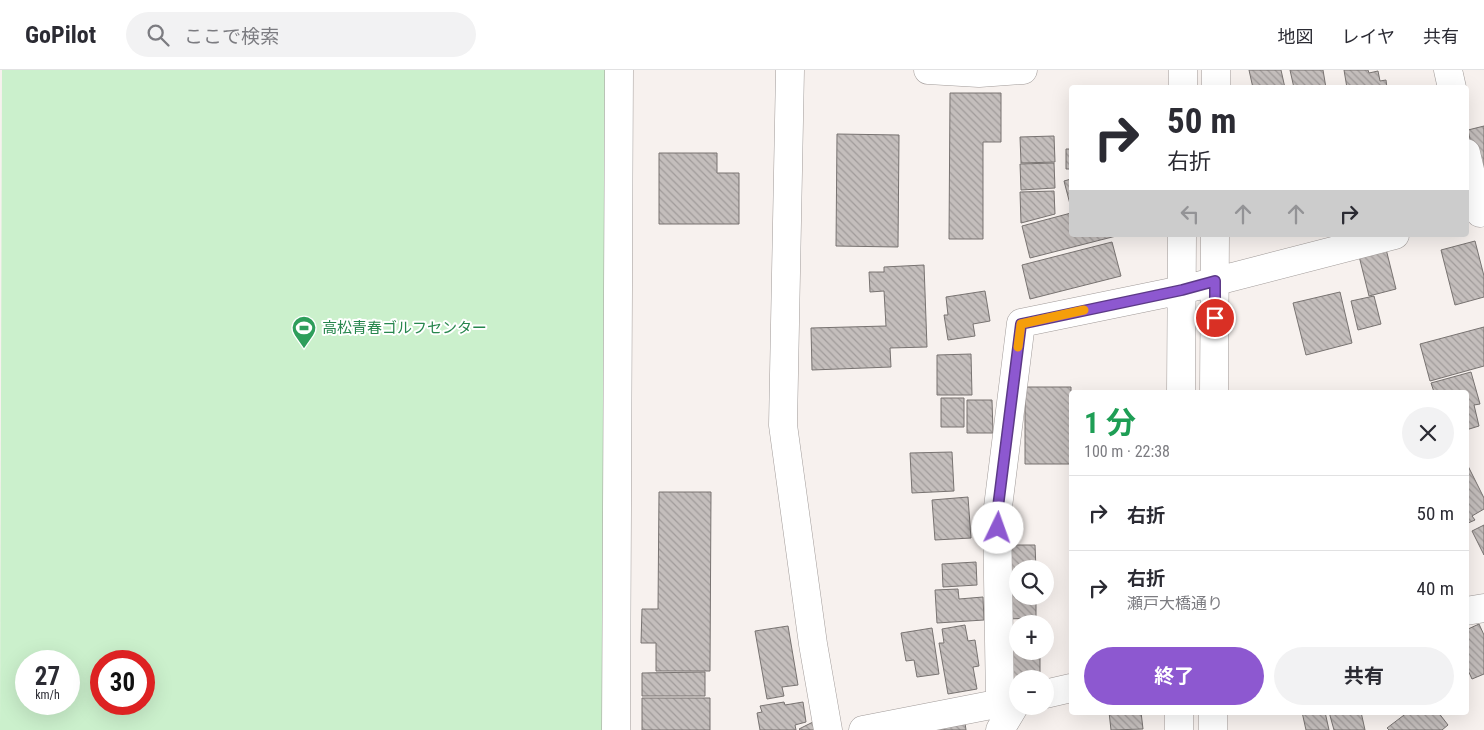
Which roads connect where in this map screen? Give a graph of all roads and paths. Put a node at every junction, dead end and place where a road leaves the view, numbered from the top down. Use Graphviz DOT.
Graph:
graph roads {
  1 [pos="619,70"];
  2 [pos="790,70"];
  3 [pos="928,70"];
  4 [pos="1023,70"];
  5 [pos="1183,70"];
  6 [pos="1216,70"];
  7 [pos="1448,70"];
  8 [pos="1183,85"];
  9 [pos="1216,85"];
  10 [pos="1451,85"];
  11 [pos="1469,170"];
  12 [pos="1477,214"];
  13 [pos="1182,237"];
  14 [pos="1215,237"];
  15 [pos="1387,237"];
  16 [pos="1215,281"];
  17 [pos="1182,290"];
  18 [pos="1181,390"];
  19 [pos="1214,390"];
  20 [pos="1484,608"];
  21 [pos="1469,610"];
  22 [pos="1010,670"];
  23 [pos="1069,688"];
  24 [pos="1054,692"];
  25 [pos="1009,702"];
  26 [pos="1009,708"];
  27 [pos="1179,715"];
  28 [pos="1213,715"];
  29 [pos="616,730"];
  30 [pos="828,730"];
  31 [pos="863,730"];
  32 [pos="1000,730"];
  33 [pos="1179,730"];
  34 [pos="1213,730"];
  1 -- 29 [label="street"];
  2 -- 30 [label="street"];
  3 -- 4 [label="street"];
  5 -- 8 [label="street"];
  6 -- 9 [label="street"];
  7 -- 10 [label="street"];
  11 -- 12 [label="street"];
  13 -- 17 [label="street"];
  14 -- 16 [label="street"];
  15 -- 16 [label="street"];
  16 -- 17 [label="street"];
  16 -- 19 [label="street"];
  17 -- 18 [label="street"];
  17 -- 22 [label="street"];
  20 -- 21 [label="street"];
  23 -- 24 [label="street"];
  25 -- 31 [label="street"];
  26 -- 32 [label="street"];
  27 -- 33 [label="street"];
  28 -- 34 [label="street"];
}
